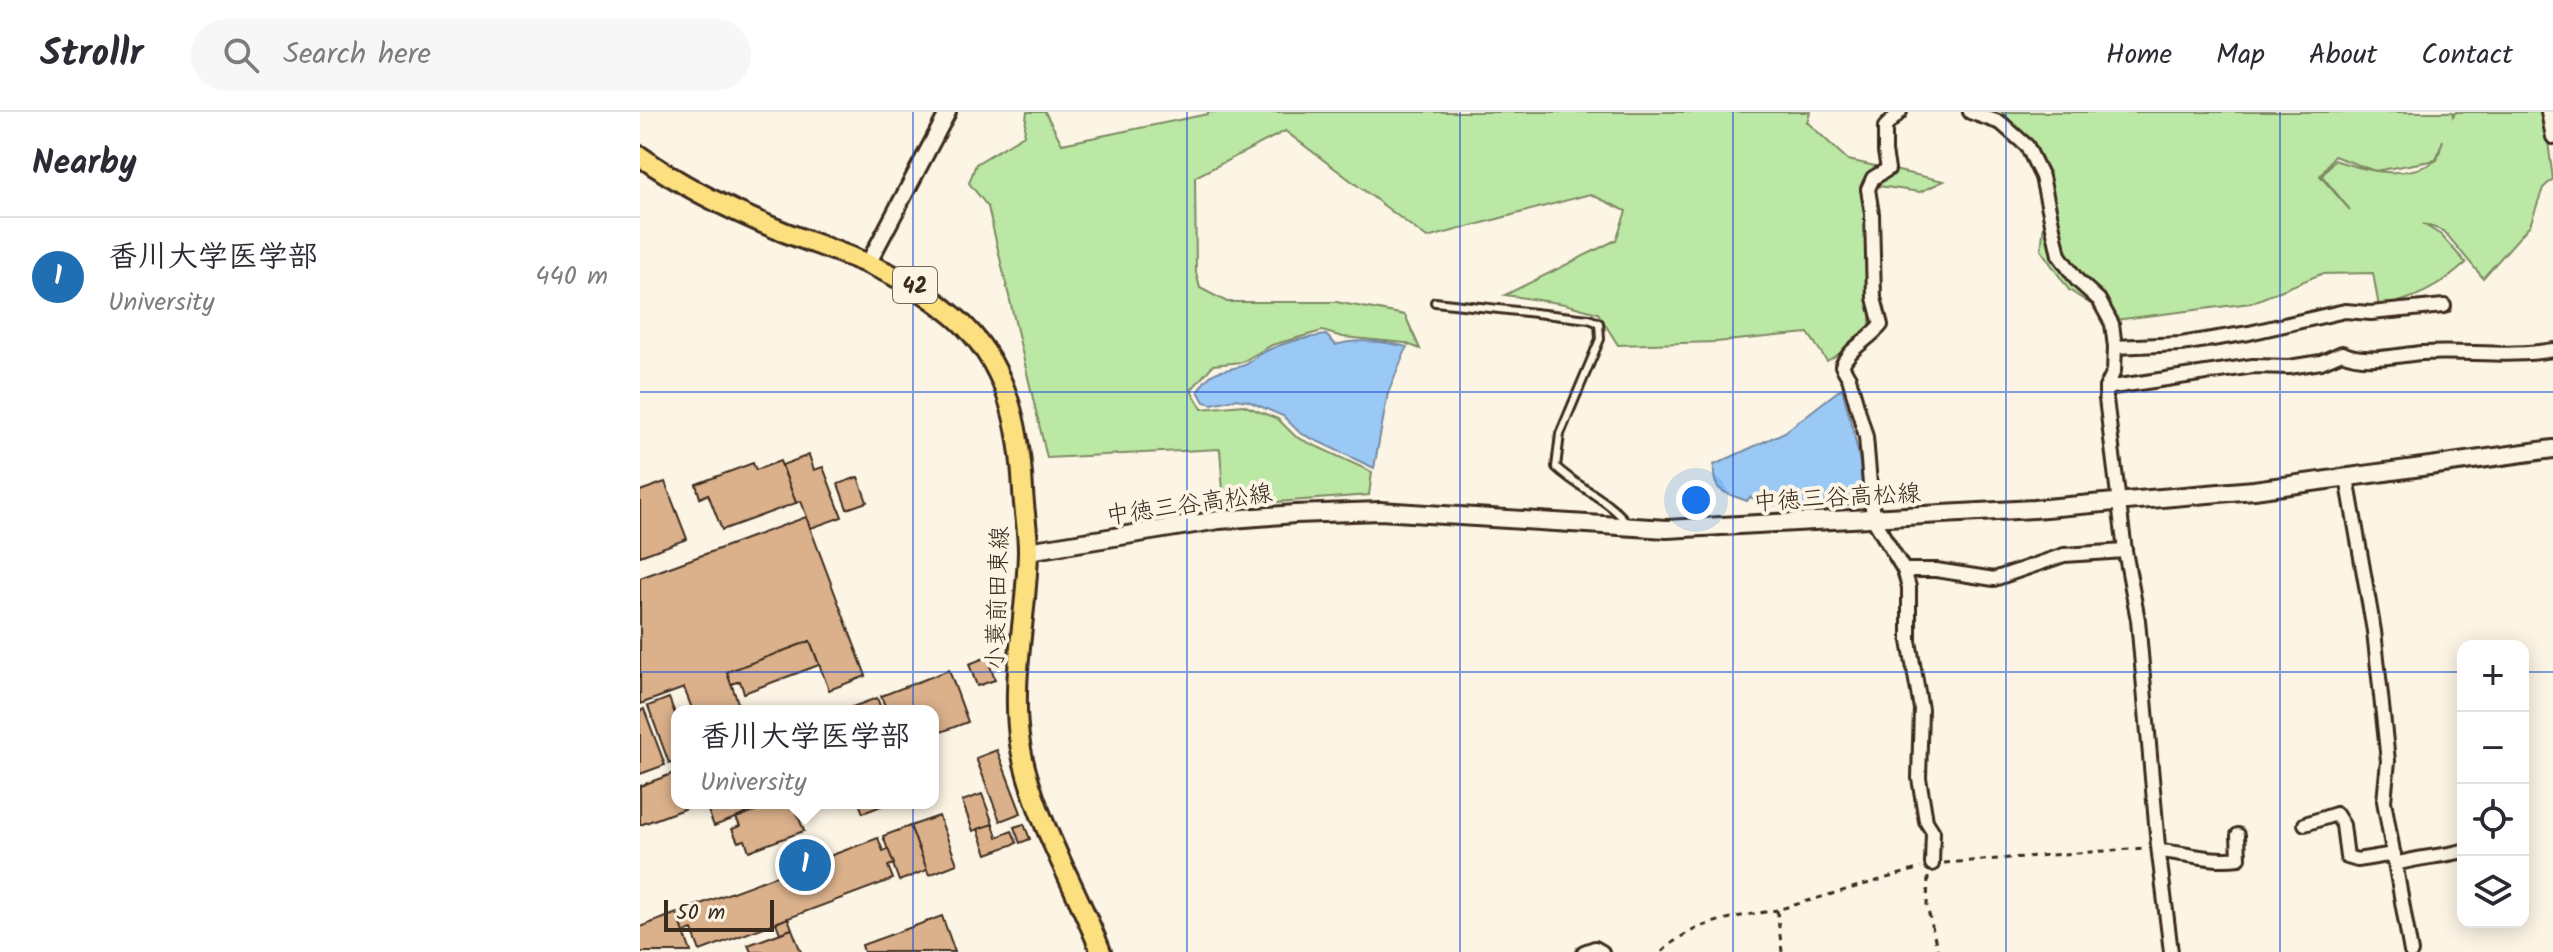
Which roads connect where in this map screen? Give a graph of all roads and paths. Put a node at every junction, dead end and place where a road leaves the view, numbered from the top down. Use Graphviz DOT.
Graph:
graph roads {
  1 [pos="948,112"];
  2 [pos="1900,112"];
  3 [pos="1970,112"];
  4 [pos="2548,112"];
  5 [pos="2553,137"];
  6 [pos="640,156"];
  7 [pos="869,262"];
  8 [pos="1435,302"];
  9 [pos="2444,306"];
  10 [pos="2115,347"];
  11 [pos="2553,350"];
  12 [pos="2106,388"];
  13 [pos="2553,449"];
  14 [pos="2347,478"];
  15 [pos="2119,503"];
  16 [pos="1873,519"];
  17 [pos="1631,527"];
  18 [pos="1028,551"];
  19 [pos="2125,551"];
  20 [pos="1904,570"];
  21 [pos="2305,824"];
  22 [pos="2238,835"];
  23 [pos="2158,848"];
  24 [pos="2457,853"];
  25 [pos="2395,859"];
  26 [pos="1932,864"];
  27 [pos="1777,910"];
  28 [pos="1097,951"];
  29 [pos="1584,952"];
  30 [pos="1602,952"];
  31 [pos="1662,952"];
  32 [pos="1782,952"];
  33 [pos="1938,952"];
  34 [pos="2171,952"];
  35 [pos="2411,952"];
  1 -- 7 [label="street"];
  2 -- 16 [label="street"];
  3 -- 10 [label="street"];
  4 -- 5 [label="street"];
  6 -- 7 [label="main road, 小蓑前田東線 / 42"];
  7 -- 18 [label="main road, 小蓑前田東線 / 42"];
  8 -- 17 [label="lane"];
  9 -- 10 [label="street"];
  10 -- 12 [label="street"];
  11 -- 12 [label="street"];
  12 -- 15 [label="street"];
  13 -- 14 [label="main road, 中徳三谷高松線"];
  14 -- 15 [label="main road, 中徳三谷高松線"];
  14 -- 25 [label="street"];
  15 -- 16 [label="main road, 中徳三谷高松線"];
  15 -- 19 [label="street"];
  16 -- 17 [label="main road, 中徳三谷高松線"];
  16 -- 20 [label="street"];
  17 -- 18 [label="main road, 中徳三谷高松線"];
  18 -- 28 [label="main road, 小蓑前田東線 / 42"];
  19 -- 20 [label="street"];
  19 -- 23 [label="street"];
  20 -- 26 [label="street"];
  21 -- 25 [label="street"];
  22 -- 23 [label="street"];
  23 -- 26 [label="path"];
  23 -- 34 [label="street"];
  24 -- 25 [label="street"];
  25 -- 35 [label="street"];
  27 -- 31 [label="path"];
  27 -- 32 [label="path"];
  27 -- 33 [label="path"];
  29 -- 30 [label="street"];
}
